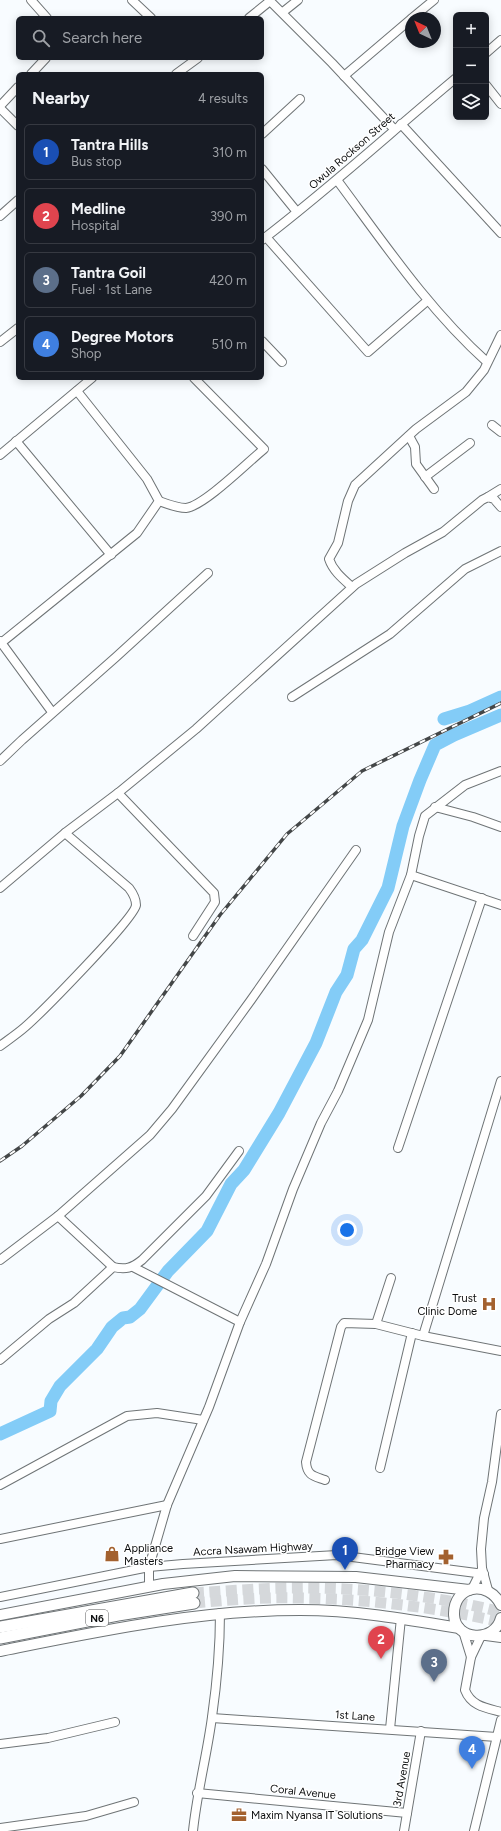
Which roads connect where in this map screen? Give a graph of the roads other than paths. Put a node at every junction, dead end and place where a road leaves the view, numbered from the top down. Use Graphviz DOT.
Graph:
graph roads {
  1 [pos="31,0"];
  2 [pos="132,0"];
  3 [pos="270,0"];
  4 [pos="298,0"];
  5 [pos="434,0"];
  6 [pos="283,12"];
  7 [pos="419,12"];
  8 [pos="45,16"];
  9 [pos="150,16"];
  10 [pos="251,16"];
  11 [pos="405,23"];
  12 [pos="501,40"];
  13 [pos="489,50"];
  14 [pos="44,60"];
  15 [pos="196,60"];
  16 [pos="33,72"];
  17 [pos="182,72"];
  18 [pos="344,76"];
  19 [pos="453,81"];
  20 [pos="489,89"];
  21 [pos="16,90"];
  22 [pos="300,99"];
  23 [pos="501,104"];
  24 [pos="0,107"];
  25 [pos="16,124"];
  26 [pos="398,127"];
  27 [pos="264,132"];
  28 [pos="264,171"];
  29 [pos="337,180"];
  30 [pos="16,202"];
  31 [pos="297,212"];
  32 [pos="0,216"];
  33 [pos="501,234"];
  34 [pos="264,239"];
  35 [pos="427,301"];
  36 [pos="16,330"];
  37 [pos="501,335"];
  38 [pos="0,342"];
  39 [pos="264,343"];
  40 [pos="282,362"];
  41 [pos="487,362"];
  42 [pos="90,380"];
  43 [pos="196,380"];
  44 [pos="77,391"];
  45 [pos="492,425"];
  46 [pos="501,432"];
  47 [pos="409,436"];
  48 [pos="16,441"];
  49 [pos="470,444"];
  50 [pos="0,455"];
  51 [pos="425,477"];
  52 [pos="434,489"];
  53 [pos="501,489"];
  54 [pos="488,498"];
  55 [pos="159,502"];
  56 [pos="501,507"];
  57 [pos="501,551"];
  58 [pos="111,555"];
  59 [pos="208,573"];
  60 [pos="352,588"];
  61 [pos="0,642"];
  62 [pos="292,697"];
  63 [pos="52,712"];
  64 [pos="0,761"];
  65 [pos="501,771"];
  66 [pos="118,793"];
  67 [pos="435,807"];
  68 [pos="501,827"];
  69 [pos="65,833"];
  70 [pos="356,850"];
  71 [pos="411,875"];
  72 [pos="0,888"];
  73 [pos="482,898"];
  74 [pos="501,905"];
  75 [pos="193,936"];
  76 [pos="0,1046"];
  77 [pos="501,1081"];
  78 [pos="398,1148"];
  79 [pos="239,1151"];
  80 [pos="58,1216"];
  81 [pos="0,1260"];
  82 [pos="113,1266"];
  83 [pos="133,1267"];
  84 [pos="391,1278"];
  85 [pos="240,1322"];
  86 [pos="376,1324"];
  87 [pos="412,1333"];
  88 [pos="424,1336"];
  89 [pos="501,1351"];
  90 [pos="0,1360"];
  91 [pos="501,1414"];
  92 [pos="203,1420"];
  93 [pos="380,1468"];
  94 [pos="325,1480"];
  95 [pos="0,1485"];
  96 [pos="167,1504"];
  97 [pos="0,1539"];
  98 [pos="149,1567"];
  99 [pos="482,1572"];
  100 [pos="148,1587"];
  101 [pos="471,1589"];
  102 [pos="494,1594"];
  103 [pos="0,1596"];
  104 [pos="501,1605"];
  105 [pos="220,1613"];
  106 [pos="0,1615"];
  107 [pos="401,1618"];
  108 [pos="501,1618"];
  109 [pos="0,1627"];
  110 [pos="461,1629"];
  111 [pos="484,1636"];
  112 [pos="501,1637"];
  113 [pos="0,1638"];
  114 [pos="0,1651"];
  115 [pos="470,1657"];
  116 [pos="501,1712"];
  117 [pos="212,1718"];
  118 [pos="501,1720"];
  119 [pos="115,1722"];
  120 [pos="390,1729"];
  121 [pos="421,1731"];
  122 [pos="497,1737"];
  123 [pos="0,1744"];
  124 [pos="197,1793"];
  125 [pos="134,1802"];
  126 [pos="407,1813"];
  127 [pos="0,1828"];
  128 [pos="193,1831"];
  129 [pos="404,1831"];
  130 [pos="474,1831"];
  1 -- 8 [label="street"];
  2 -- 9 [label="street"];
  3 -- 6 [label="street"];
  3 -- 10 [label="street"];
  4 -- 6 [label="street"];
  5 -- 7 [label="street"];
  6 -- 18 [label="street"];
  11 -- 18 [label="street"];
  12 -- 13 [label="street"];
  14 -- 16 [label="street"];
  15 -- 17 [label="street"];
  18 -- 26 [label="street"];
  19 -- 26 [label="street, Owula Rockson Street"];
  20 -- 23 [label="street"];
  21 -- 24 [label="street"];
  22 -- 27 [label="street"];
  24 -- 25 [label="street"];
  26 -- 29 [label="street, Owula Rockson Street"];
  26 -- 33 [label="street"];
  28 -- 31 [label="street"];
  29 -- 31 [label="street, Owula Rockson Street"];
  29 -- 35 [label="street"];
  30 -- 32 [label="street"];
  31 -- 34 [label="street, Owula Rockson Street"];
  34 -- 35 [label="street"];
  35 -- 41 [label="street"];
  36 -- 38 [label="street"];
  37 -- 41 [label="street"];
  39 -- 40 [label="street"];
  41 -- 47 [label="street"];
  42 -- 44 [label="street"];
  43 -- 55 [label="street"];
  44 -- 48 [label="street"];
  44 -- 55 [label="street"];
  45 -- 46 [label="street"];
  47 -- 51 [label="street"];
  47 -- 60 [label="street"];
  48 -- 50 [label="street"];
  48 -- 58 [label="street"];
  49 -- 51 [label="street"];
  51 -- 52 [label="street"];
  53 -- 54 [label="street"];
  54 -- 56 [label="street"];
  54 -- 60 [label="street"];
  55 -- 58 [label="street"];
  57 -- 62 [label="street"];
  58 -- 61 [label="street"];
  59 -- 63 [label="street"];
  60 -- 66 [label="street"];
  61 -- 63 [label="street"];
  63 -- 64 [label="street"];
  65 -- 67 [label="street"];
  66 -- 69 [label="street"];
  66 -- 75 [label="street"];
  67 -- 68 [label="street"];
  67 -- 71 [label="street"];
  69 -- 72 [label="street"];
  69 -- 76 [label="street"];
  70 -- 80 [label="street"];
  71 -- 73 [label="street"];
  71 -- 85 [label="street"];
  73 -- 74 [label="street"];
  73 -- 78 [label="street"];
  77 -- 88 [label="street"];
  79 -- 83 [label="street"];
  80 -- 81 [label="street"];
  80 -- 82 [label="street"];
  82 -- 83 [label="street"];
  82 -- 90 [label="street"];
  83 -- 85 [label="street"];
  84 -- 86 [label="street"];
  85 -- 92 [label="street"];
  86 -- 87 [label="street"];
  86 -- 94 [label="street"];
  87 -- 88 [label="street"];
  87 -- 93 [label="street"];
  88 -- 89 [label="street"];
  91 -- 99 [label="street"];
  92 -- 95 [label="street"];
  92 -- 96 [label="street"];
  96 -- 97 [label="street"];
  96 -- 98 [label="street"];
  98 -- 99 [label="street, Accra Nsawam Highway"];
  98 -- 100 [label="street"];
  98 -- 103 [label="street, Accra Nsawam Highway"];
  99 -- 101 [label="street"];
  99 -- 102 [label="street"];
  100 -- 101 [label="main road"];
  100 -- 106 [label="main road"];
  101 -- 102 [label="main road"];
  101 -- 110 [label="main road"];
  102 -- 104 [label="main road"];
  105 -- 107 [label="main road"];
  105 -- 114 [label="main road"];
  105 -- 117 [label="street"];
  107 -- 110 [label="main road"];
  107 -- 120 [label="street"];
  108 -- 111 [label="main road"];
  109 -- 113 [label="highway, N6"];
  110 -- 111 [label="main road"];
  110 -- 115 [label="street"];
  111 -- 112 [label="main road"];
  111 -- 115 [label="street"];
  115 -- 116 [label="street"];
  117 -- 120 [label="street, 1st Lane"];
  117 -- 124 [label="street"];
  118 -- 122 [label="street"];
  119 -- 123 [label="street"];
  120 -- 121 [label="street, 1st Lane"];
  121 -- 122 [label="street, 1st Lane"];
  121 -- 126 [label="street, 3rd Avenue"];
  122 -- 130 [label="street"];
  124 -- 126 [label="street, Coral Avenue"];
  124 -- 128 [label="street"];
  125 -- 127 [label="street"];
  126 -- 129 [label="street, 3rd Avenue"];
}
